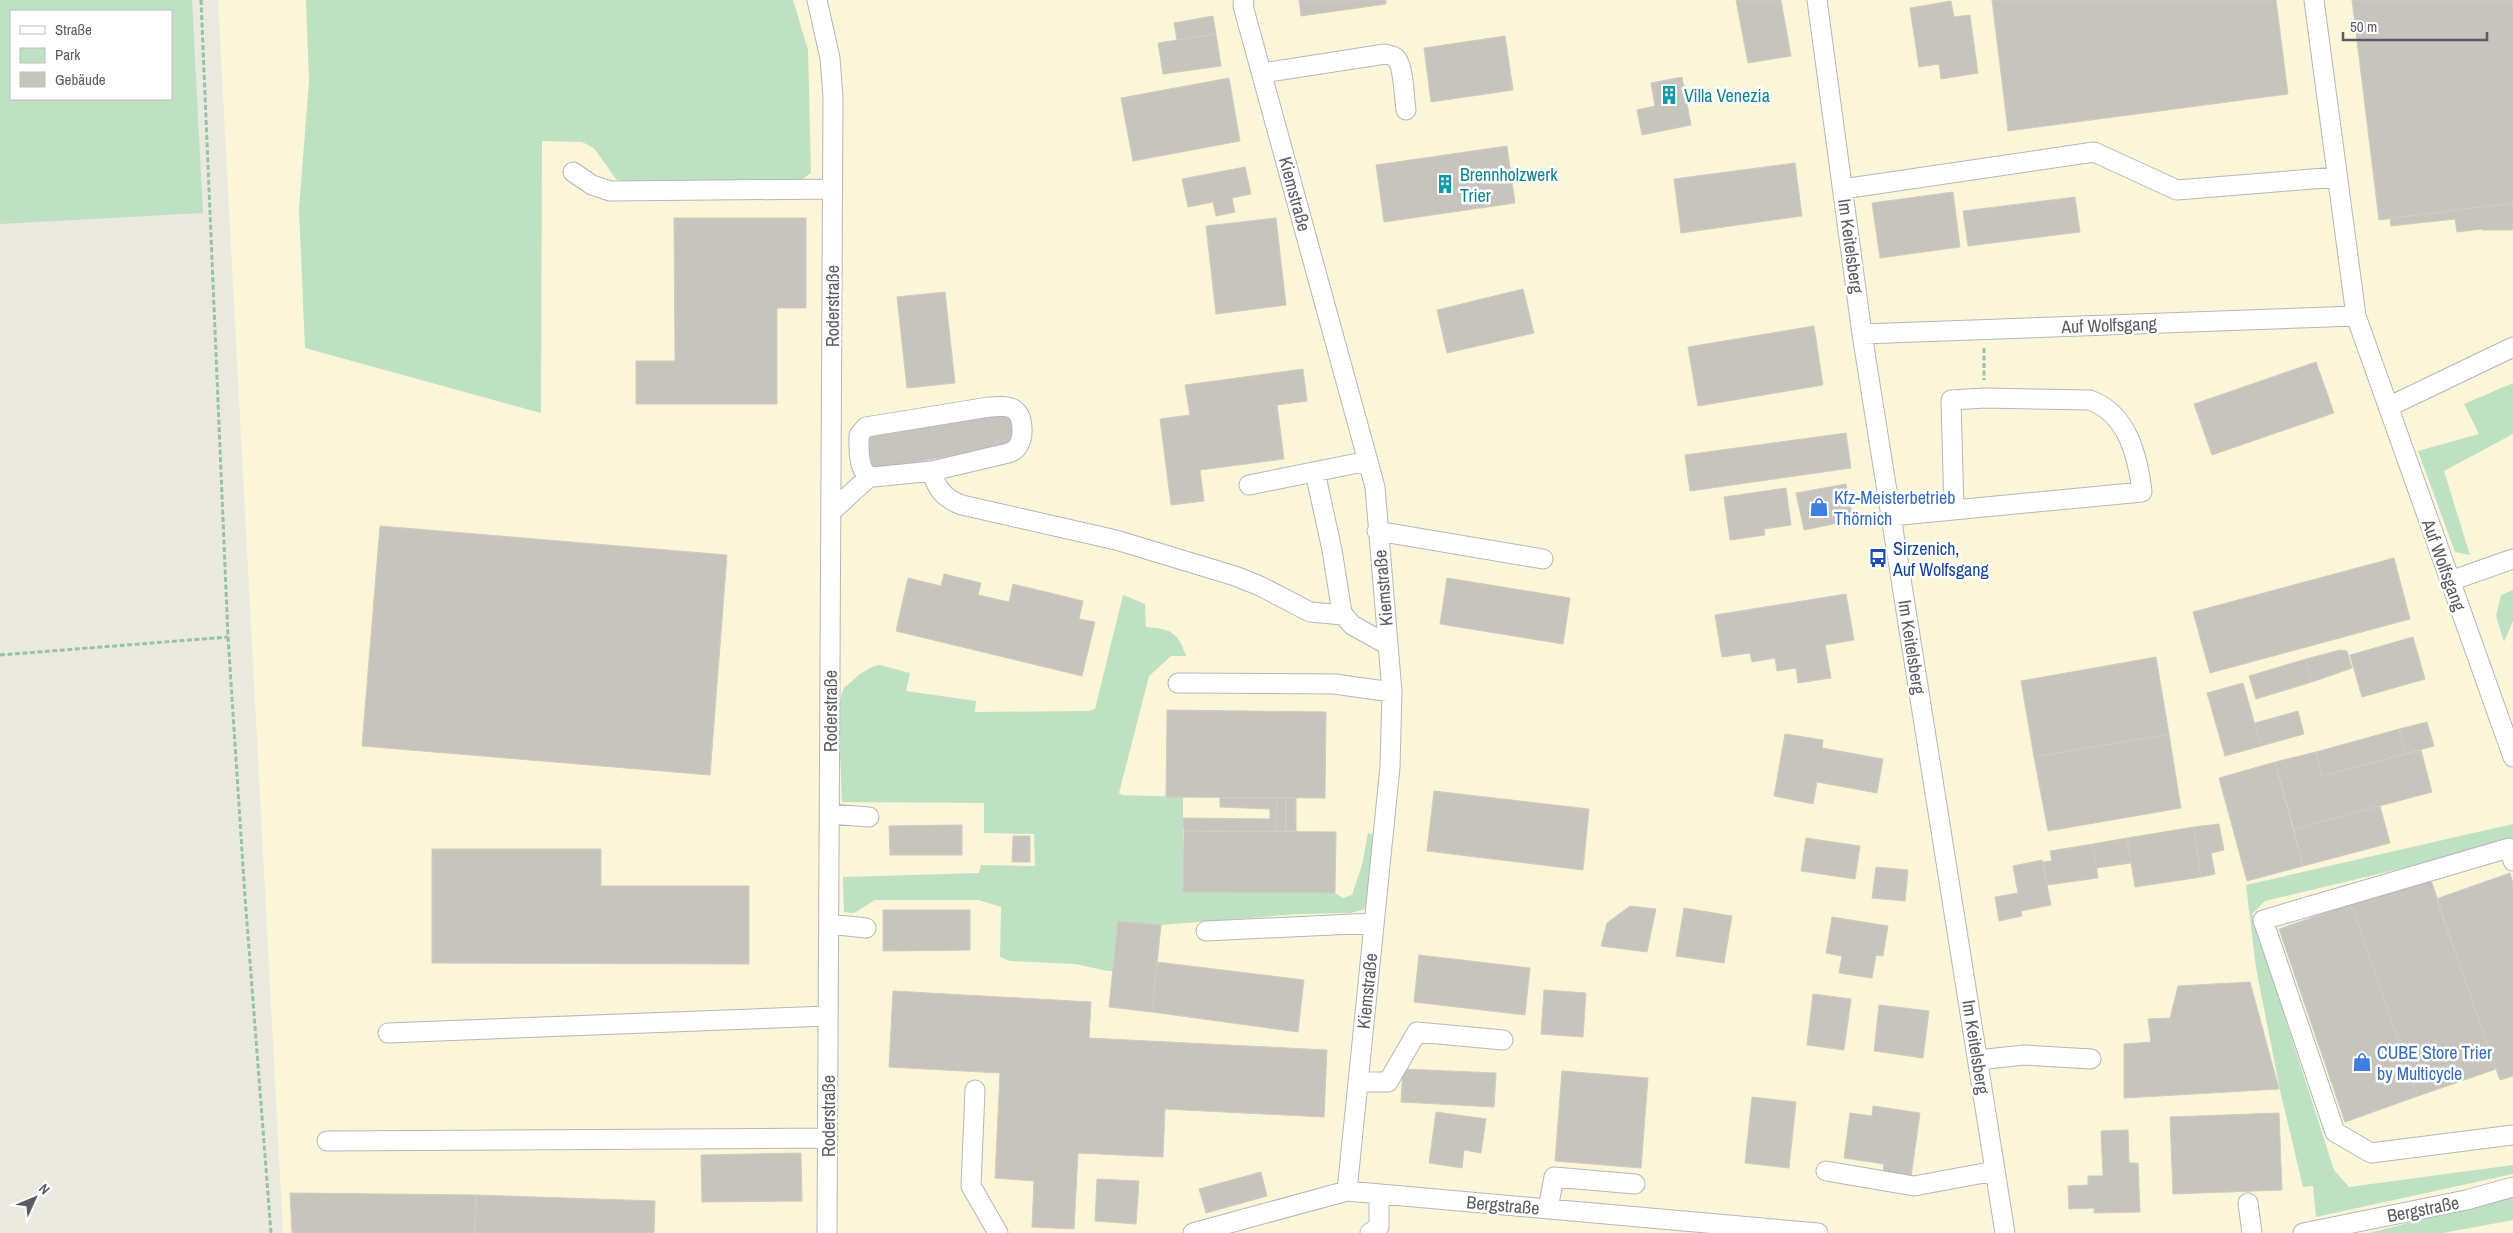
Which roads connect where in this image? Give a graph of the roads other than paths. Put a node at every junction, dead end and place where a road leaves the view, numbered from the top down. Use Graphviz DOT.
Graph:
graph roads {
  1 [pos="817,0"];
  2 [pos="1244,0"];
  3 [pos="1817,0"];
  4 [pos="2314,0"];
  5 [pos="1262,74"];
  6 [pos="1406,110"];
  7 [pos="573,172"];
  8 [pos="2337,176"];
  9 [pos="832,189"];
  10 [pos="1843,189"];
  11 [pos="2356,316"];
  12 [pos="1862,334"];
  13 [pos="2513,347"];
  14 [pos="2388,406"];
  15 [pos="1368,461"];
  16 [pos="932,471"];
  17 [pos="1315,472"];
  18 [pos="869,476"];
  19 [pos="1249,485"];
  20 [pos="1954,510"];
  21 [pos="830,512"];
  22 [pos="1891,516"];
  23 [pos="1377,531"];
  24 [pos="1543,559"];
  25 [pos="2513,559"];
  26 [pos="2450,581"];
  27 [pos="1343,615"];
  28 [pos="1388,645"];
  29 [pos="1178,683"];
  30 [pos="1392,692"];
  31 [pos="2513,757"];
  32 [pos="829,814"];
  33 [pos="869,817"];
  34 [pos="2513,860"];
  35 [pos="1374,923"];
  36 [pos="829,924"];
  37 [pos="866,928"];
  38 [pos="1206,931"];
  39 [pos="828,1016"];
  40 [pos="388,1033"];
  41 [pos="1503,1040"];
  42 [pos="2091,1059"];
  43 [pos="1978,1060"];
  44 [pos="1358,1082"];
  45 [pos="976,1090"];
  46 [pos="2513,1135"];
  47 [pos="828,1138"];
  48 [pos="327,1141"];
  49 [pos="1826,1171"];
  50 [pos="1996,1171"];
  51 [pos="1635,1184"];
  52 [pos="2513,1187"];
  53 [pos="1347,1191"];
  54 [pos="1379,1194"];
  55 [pos="2248,1203"];
  56 [pos="1548,1209"];
  57 [pos="1376,1231"];
  58 [pos="827,1233"];
  59 [pos="998,1233"];
  60 [pos="1193,1233"];
  61 [pos="1818,1233"];
  62 [pos="2006,1233"];
  63 [pos="2252,1233"];
  64 [pos="2303,1233"];
  1 -- 9 [label="street, Roderstraße"];
  2 -- 5 [label="street, Kiemstraße"];
  3 -- 10 [label="street, Im Keitelsberg"];
  4 -- 8 [label="street, Auf Wolfsgang"];
  5 -- 6 [label="street"];
  5 -- 15 [label="street, Kiemstraße"];
  7 -- 9 [label="street"];
  8 -- 10 [label="street"];
  8 -- 11 [label="street, Auf Wolfsgang"];
  9 -- 21 [label="street, Roderstraße"];
  10 -- 12 [label="street, Im Keitelsberg"];
  11 -- 12 [label="street, Auf Wolfsgang"];
  11 -- 14 [label="street, Auf Wolfsgang"];
  12 -- 22 [label="street, Im Keitelsberg"];
  13 -- 14 [label="street"];
  14 -- 26 [label="street, Auf Wolfsgang"];
  15 -- 17 [label="street"];
  15 -- 23 [label="street, Kiemstraße"];
  16 -- 18 [label="street"];
  16 -- 18 [label="street"];
  16 -- 27 [label="street"];
  17 -- 19 [label="street"];
  17 -- 27 [label="street"];
  18 -- 21 [label="street"];
  20 -- 20 [label="street"];
  20 -- 22 [label="street"];
  21 -- 32 [label="street, Roderstraße"];
  22 -- 43 [label="street, Im Keitelsberg"];
  23 -- 24 [label="street"];
  23 -- 28 [label="street, Kiemstraße"];
  25 -- 26 [label="street"];
  26 -- 31 [label="street, Auf Wolfsgang"];
  27 -- 28 [label="street"];
  28 -- 30 [label="street, Kiemstraße"];
  29 -- 30 [label="street"];
  30 -- 35 [label="street, Kiemstraße"];
  32 -- 33 [label="street"];
  32 -- 36 [label="street, Roderstraße"];
  34 -- 46 [label="street"];
  35 -- 38 [label="street"];
  35 -- 44 [label="street, Kiemstraße"];
  36 -- 37 [label="street"];
  36 -- 39 [label="street, Roderstraße"];
  39 -- 40 [label="street"];
  39 -- 47 [label="street, Roderstraße"];
  41 -- 44 [label="street"];
  42 -- 43 [label="street"];
  43 -- 50 [label="street, Im Keitelsberg"];
  44 -- 53 [label="street, Kiemstraße"];
  45 -- 59 [label="street"];
  47 -- 48 [label="street"];
  47 -- 58 [label="street, Roderstraße"];
  49 -- 50 [label="street"];
  50 -- 62 [label="street, Im Keitelsberg"];
  51 -- 56 [label="street"];
  52 -- 64 [label="street, Bergstraße"];
  53 -- 54 [label="street, Bergstraße"];
  53 -- 60 [label="street, Bergstraße"];
  54 -- 56 [label="street, Bergstraße"];
  54 -- 57 [label="street"];
  55 -- 63 [label="street"];
  56 -- 61 [label="street, Bergstraße"];
}
